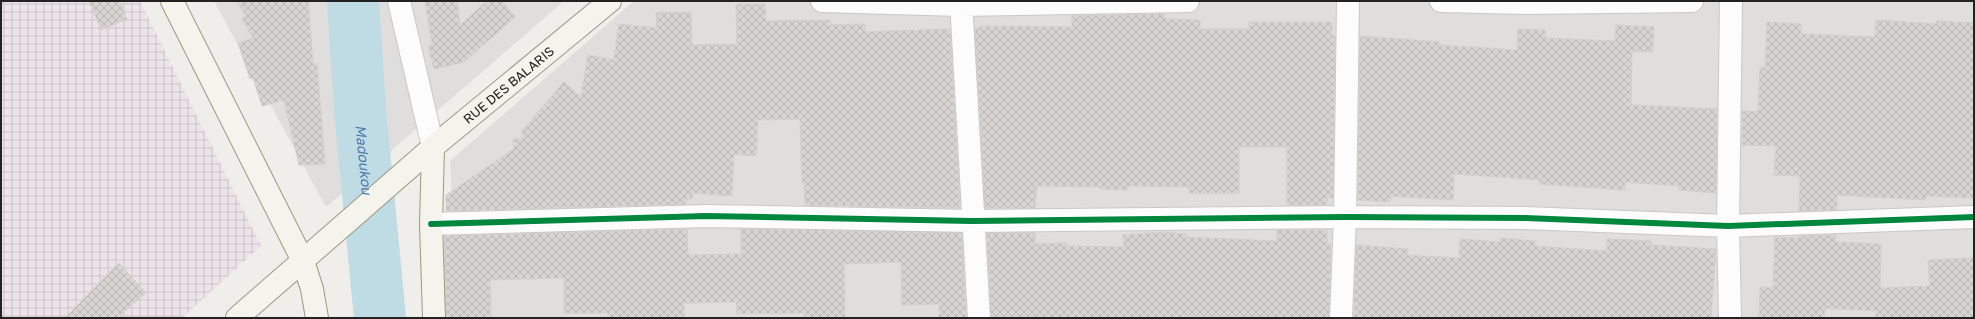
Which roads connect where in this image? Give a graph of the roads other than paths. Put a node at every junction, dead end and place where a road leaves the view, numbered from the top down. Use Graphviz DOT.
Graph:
graph roads {
  1 [pos="172,1"];
  2 [pos="399,1"];
  3 [pos="610,1"];
  4 [pos="822,1"];
  5 [pos="1188,1"];
  6 [pos="1348,1"];
  7 [pos="1441,1"];
  8 [pos="1692,1"];
  9 [pos="1731,1"];
  10 [pos="961,3"];
  11 [pos="434,147"];
  12 [pos="1345,217"];
  13 [pos="1974,217"];
  14 [pos="972,220"];
  15 [pos="431,224"];
  16 [pos="1728,226"];
  17 [pos="303,261"];
  18 [pos="237,318"];
  19 [pos="317,318"];
  20 [pos="434,318"];
  21 [pos="979,318"];
  22 [pos="1341,318"];
  23 [pos="1730,318"];
  1 -- 17 [label="main road"];
  2 -- 11 [label="street"];
  3 -- 11 [label="main road, RUE DES BALARIS"];
  4 -- 10 [label="street"];
  5 -- 10 [label="street"];
  6 -- 12 [label="street"];
  7 -- 8 [label="street"];
  9 -- 16 [label="street"];
  10 -- 14 [label="street"];
  11 -- 15 [label="main road"];
  11 -- 17 [label="main road, RUE DES BALARIS"];
  12 -- 14 [label="street"];
  12 -- 16 [label="street"];
  12 -- 22 [label="street"];
  13 -- 16 [label="street"];
  14 -- 15 [label="street"];
  14 -- 21 [label="street"];
  15 -- 20 [label="main road"];
  16 -- 23 [label="street"];
  17 -- 18 [label="main road, RUE DES BALARIS"];
  17 -- 19 [label="main road"];
}
